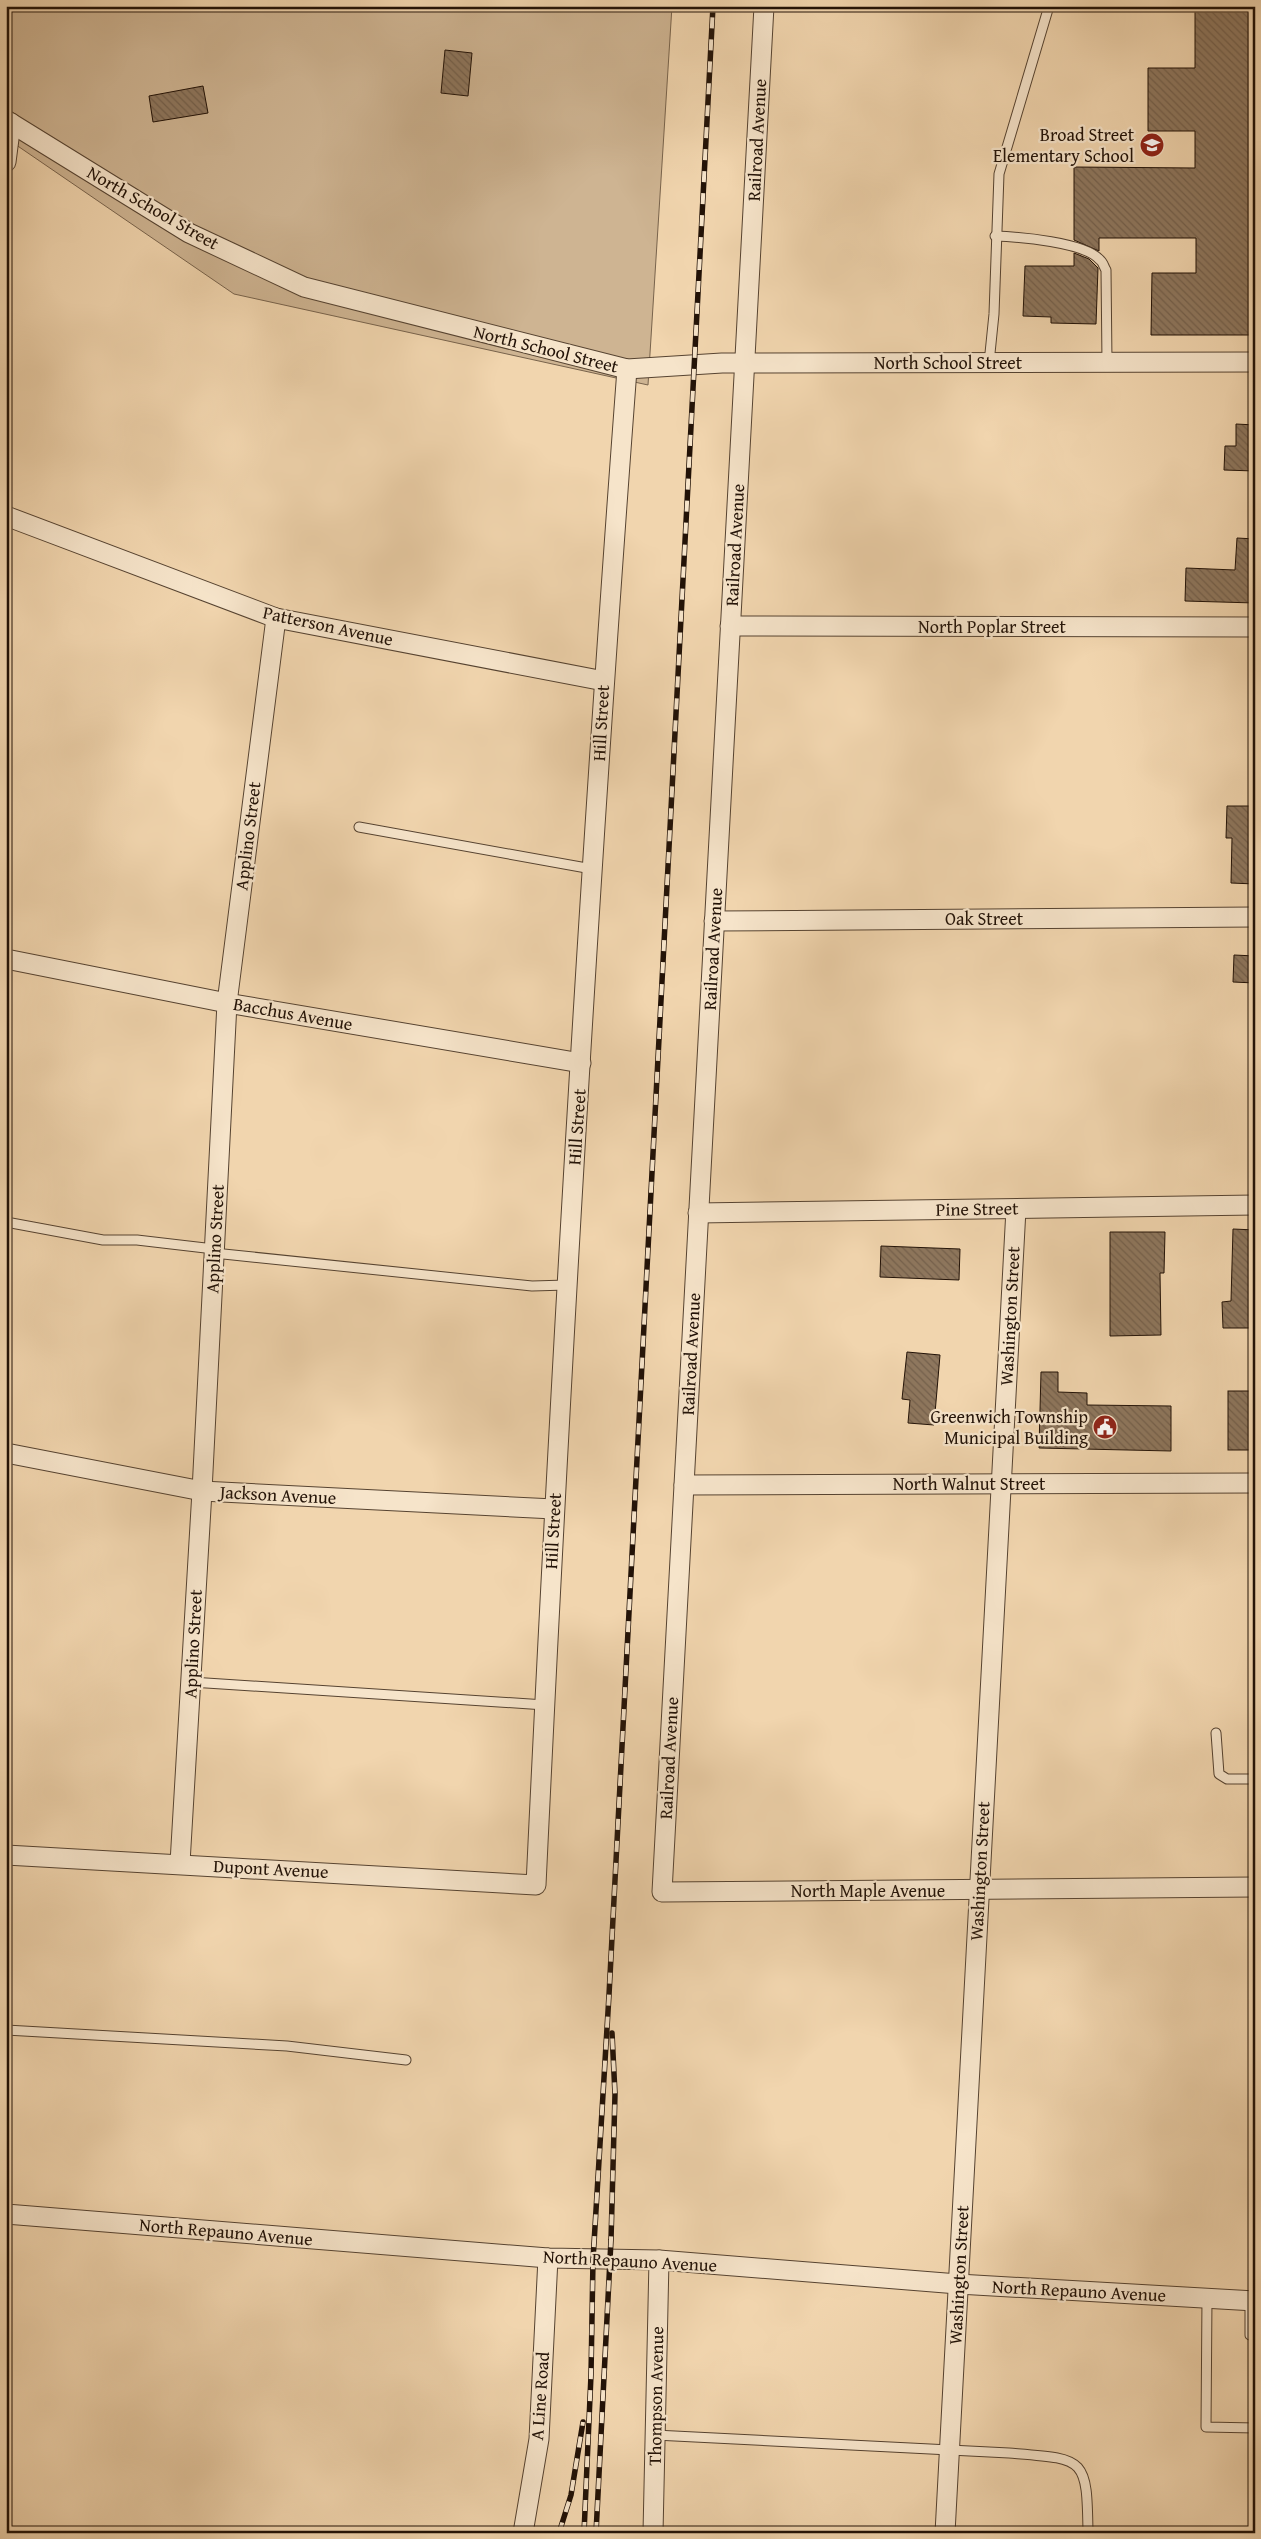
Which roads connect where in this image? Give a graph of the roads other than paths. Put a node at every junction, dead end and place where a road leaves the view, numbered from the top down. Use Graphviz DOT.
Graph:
graph roads {
  1 [pos="764,6"];
  2 [pos="1049,6"];
  3 [pos="9,122"];
  4 [pos="6,162"];
  5 [pos="995,236"];
  6 [pos="1107,362"];
  7 [pos="1255,362"];
  8 [pos="745,363"];
  9 [pos="989,363"];
  10 [pos="626,369"];
  11 [pos="6,516"];
  12 [pos="276,618"];
  13 [pos="730,626"];
  14 [pos="1255,627"];
  15 [pos="604,681"];
  16 [pos="358,827"];
  17 [pos="592,869"];
  18 [pos="1255,917"];
  19 [pos="714,921"];
  20 [pos="6,959"];
  21 [pos="227,1003"];
  22 [pos="581,1062"];
  23 [pos="1255,1205"];
  24 [pos="1016,1209"];
  25 [pos="698,1213"];
  26 [pos="6,1222"];
  27 [pos="214,1251"];
  28 [pos="568,1285"];
  29 [pos="6,1452"];
  30 [pos="1255,1483"];
  31 [pos="1001,1484"];
  32 [pos="684,1485"];
  33 [pos="202,1491"];
  34 [pos="554,1509"];
  35 [pos="191,1682"];
  36 [pos="545,1705"];
  37 [pos="1216,1733"];
  38 [pos="1255,1779"];
  39 [pos="6,1855"];
  40 [pos="180,1864"];
  41 [pos="536,1885"];
  42 [pos="1255,1887"];
  43 [pos="979,1891"];
  44 [pos="662,1892"];
  45 [pos="6,2030"];
  46 [pos="406,2060"];
  47 [pos="6,2214"];
  48 [pos="548,2258"];
  49 [pos="659,2260"];
  50 [pos="958,2284"];
  51 [pos="1207,2298"];
  52 [pos="1252,2300"];
  53 [pos="1255,2337"];
  54 [pos="1255,2428"];
  55 [pos="655,2435"];
  56 [pos="949,2451"];
  57 [pos="524,2533"];
  58 [pos="653,2533"];
  59 [pos="945,2533"];
  60 [pos="1088,2533"];
  1 -- 8 [label="street, Railroad Avenue"];
  2 -- 5 [label="lane"];
  3 -- 4 [label="street"];
  3 -- 10 [label="street, North School Street"];
  5 -- 6 [label="lane"];
  5 -- 9 [label="lane"];
  6 -- 7 [label="street, North School Street"];
  6 -- 9 [label="street, North School Street"];
  8 -- 9 [label="street, North School Street"];
  8 -- 10 [label="street, North School Street"];
  8 -- 13 [label="street, Railroad Avenue"];
  10 -- 15 [label="street, Hill Street"];
  11 -- 12 [label="street, Patterson Avenue"];
  12 -- 15 [label="street, Patterson Avenue"];
  12 -- 21 [label="street, Applino Street"];
  13 -- 14 [label="street, North Poplar Street"];
  13 -- 19 [label="street, Railroad Avenue"];
  15 -- 17 [label="street, Hill Street"];
  16 -- 17 [label="lane"];
  17 -- 22 [label="street, Hill Street"];
  18 -- 19 [label="street, Oak Street"];
  19 -- 25 [label="street, Railroad Avenue"];
  20 -- 21 [label="street, Bacchus Avenue"];
  21 -- 22 [label="street, Bacchus Avenue"];
  21 -- 27 [label="street, Applino Street"];
  22 -- 28 [label="street, Hill Street"];
  23 -- 24 [label="street, Pine Street"];
  24 -- 25 [label="street, Pine Street"];
  24 -- 31 [label="street, Washington Street"];
  25 -- 32 [label="street, Railroad Avenue"];
  26 -- 27 [label="lane"];
  27 -- 28 [label="lane"];
  27 -- 33 [label="street, Applino Street"];
  28 -- 34 [label="street, Hill Street"];
  29 -- 33 [label="street, Jackson Avenue"];
  30 -- 31 [label="street, North Walnut Street"];
  31 -- 32 [label="street, North Walnut Street"];
  31 -- 43 [label="street, Washington Street"];
  32 -- 44 [label="street, Railroad Avenue"];
  33 -- 34 [label="street, Jackson Avenue"];
  33 -- 35 [label="street, Applino Street"];
  34 -- 36 [label="street, Hill Street"];
  35 -- 36 [label="lane"];
  35 -- 40 [label="street, Applino Street"];
  36 -- 41 [label="street, Hill Street"];
  37 -- 38 [label="lane"];
  39 -- 40 [label="street, Dupont Avenue"];
  40 -- 41 [label="street, Dupont Avenue"];
  42 -- 43 [label="street, North Maple Avenue"];
  43 -- 44 [label="street, North Maple Avenue"];
  43 -- 50 [label="street, Washington Street"];
  45 -- 46 [label="lane"];
  47 -- 48 [label="street, North Repauno Avenue"];
  48 -- 49 [label="street, North Repauno Avenue"];
  48 -- 57 [label="street, A Line Road"];
  49 -- 50 [label="street, North Repauno Avenue"];
  49 -- 55 [label="street, Thompson Avenue"];
  50 -- 51 [label="street, North Repauno Avenue"];
  50 -- 56 [label="street, Washington Street"];
  51 -- 52 [label="street, North Repauno Avenue"];
  51 -- 54 [label="lane"];
  52 -- 53 [label="lane"];
  55 -- 56 [label="lane"];
  55 -- 58 [label="street, Thompson Avenue"];
  56 -- 59 [label="street, Washington Street"];
  56 -- 60 [label="lane"];
}
